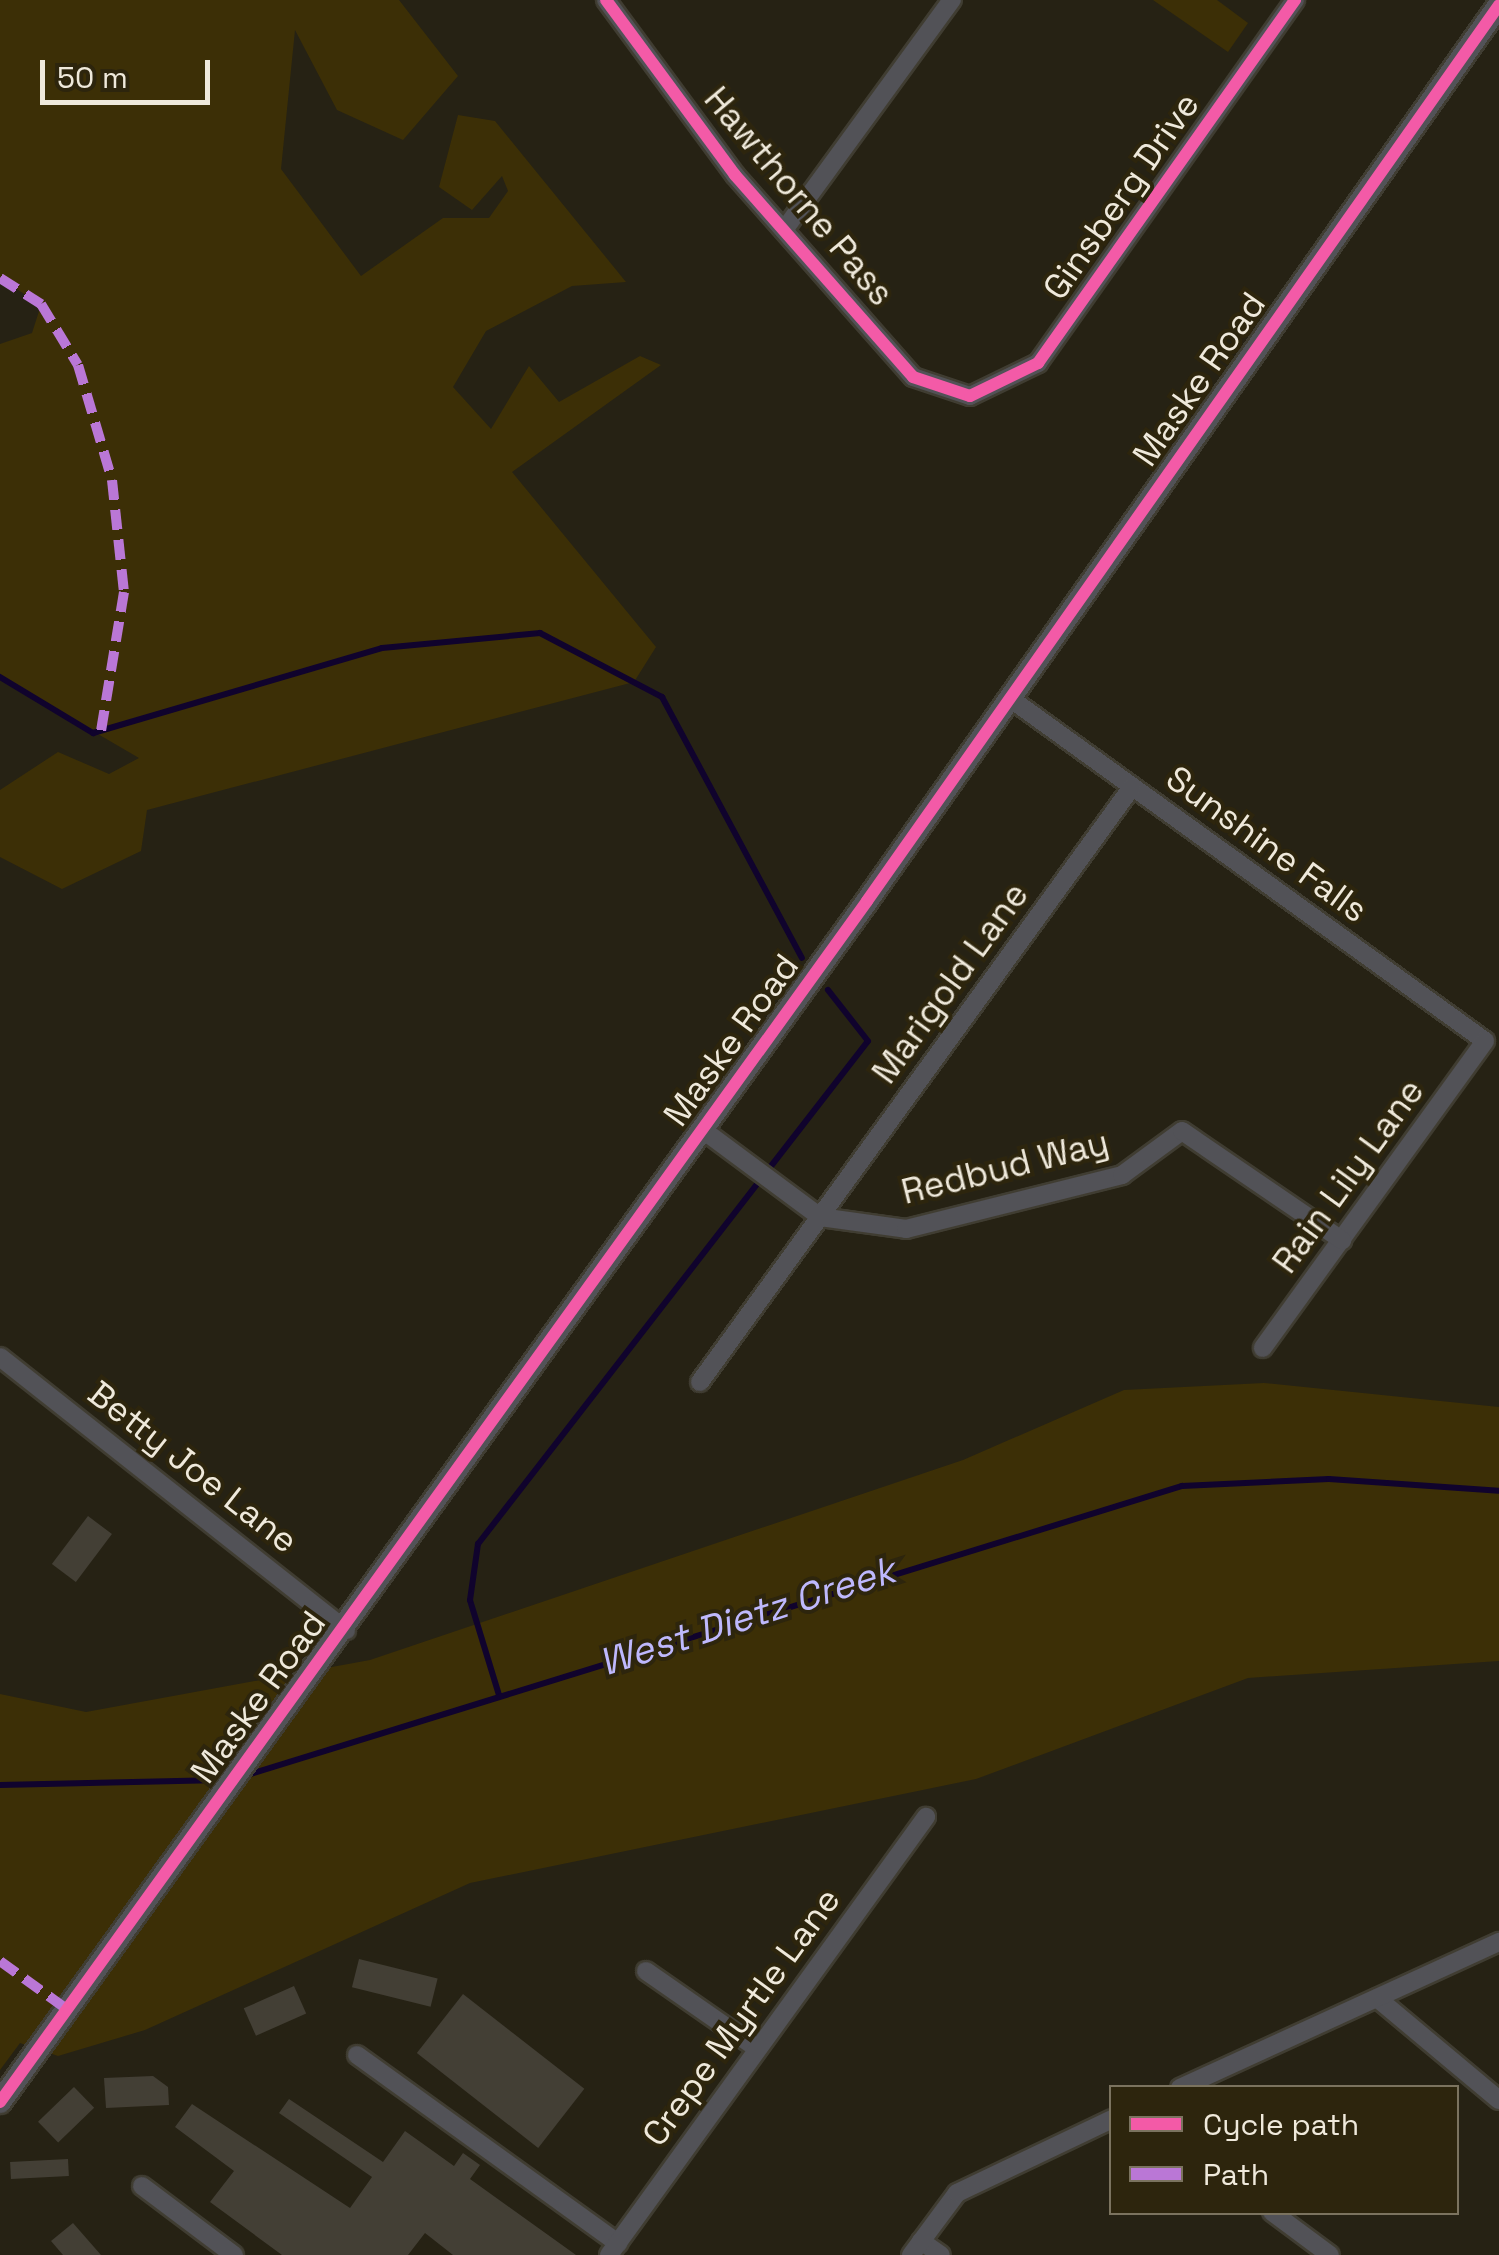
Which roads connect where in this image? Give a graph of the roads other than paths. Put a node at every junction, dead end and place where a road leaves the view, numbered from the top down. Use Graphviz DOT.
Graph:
graph roads {
  1 [pos="952,0"];
  2 [pos="1295,0"];
  3 [pos="606,1"];
  4 [pos="1499,4"];
  5 [pos="784,230"];
  6 [pos="970,396"];
  7 [pos="1011,699"];
  8 [pos="1132,787"];
  9 [pos="1485,1041"];
  10 [pos="704,1130"];
  11 [pos="820,1217"];
  12 [pos="1342,1240"];
  13 [pos="1263,1348"];
  14 [pos="0,1357"];
  15 [pos="700,1382"];
  16 [pos="346,1630"];
  17 [pos="926,1816"];
  18 [pos="1499,1942"];
  19 [pos="646,1972"];
  20 [pos="1377,1998"];
  21 [pos="758,2050"];
  22 [pos="356,2055"];
  23 [pos="1187,2085"];
  24 [pos="1499,2100"];
  25 [pos="0,2102"];
  26 [pos="1109,2120"];
  27 [pos="142,2186"];
  28 [pos="1276,2215"];
  29 [pos="916,2248"];
  30 [pos="613,2249"];
  31 [pos="234,2255"];
  32 [pos="941,2255"];
  33 [pos="1330,2255"];
  1 -- 5 [label="street"];
  2 -- 6 [label="street, Ginsberg Drive"];
  3 -- 5 [label="street, Hawthorne Pass"];
  4 -- 7 [label="street, Maske Road"];
  5 -- 6 [label="street, Hawthorne Pass"];
  7 -- 8 [label="street, Sunshine Falls"];
  7 -- 10 [label="street, Maske Road"];
  8 -- 9 [label="street, Sunshine Falls"];
  8 -- 11 [label="street, Marigold Lane"];
  9 -- 12 [label="street, Rain Lily Lane"];
  10 -- 11 [label="street"];
  10 -- 16 [label="street, Maske Road"];
  11 -- 12 [label="street, Redbud Way"];
  11 -- 15 [label="street, Marigold Lane"];
  12 -- 13 [label="street, Rain Lily Lane"];
  14 -- 16 [label="street, Betty Joe Lane"];
  16 -- 25 [label="street, Maske Road"];
  17 -- 21 [label="street, Crepe Myrtle Lane"];
  18 -- 20 [label="street"];
  19 -- 21 [label="street"];
  20 -- 23 [label="street"];
  20 -- 24 [label="street"];
  21 -- 30 [label="street, Crepe Myrtle Lane"];
  22 -- 30 [label="street"];
  26 -- 29 [label="street"];
  27 -- 31 [label="street"];
  28 -- 33 [label="street"];
  29 -- 32 [label="street"];
}
